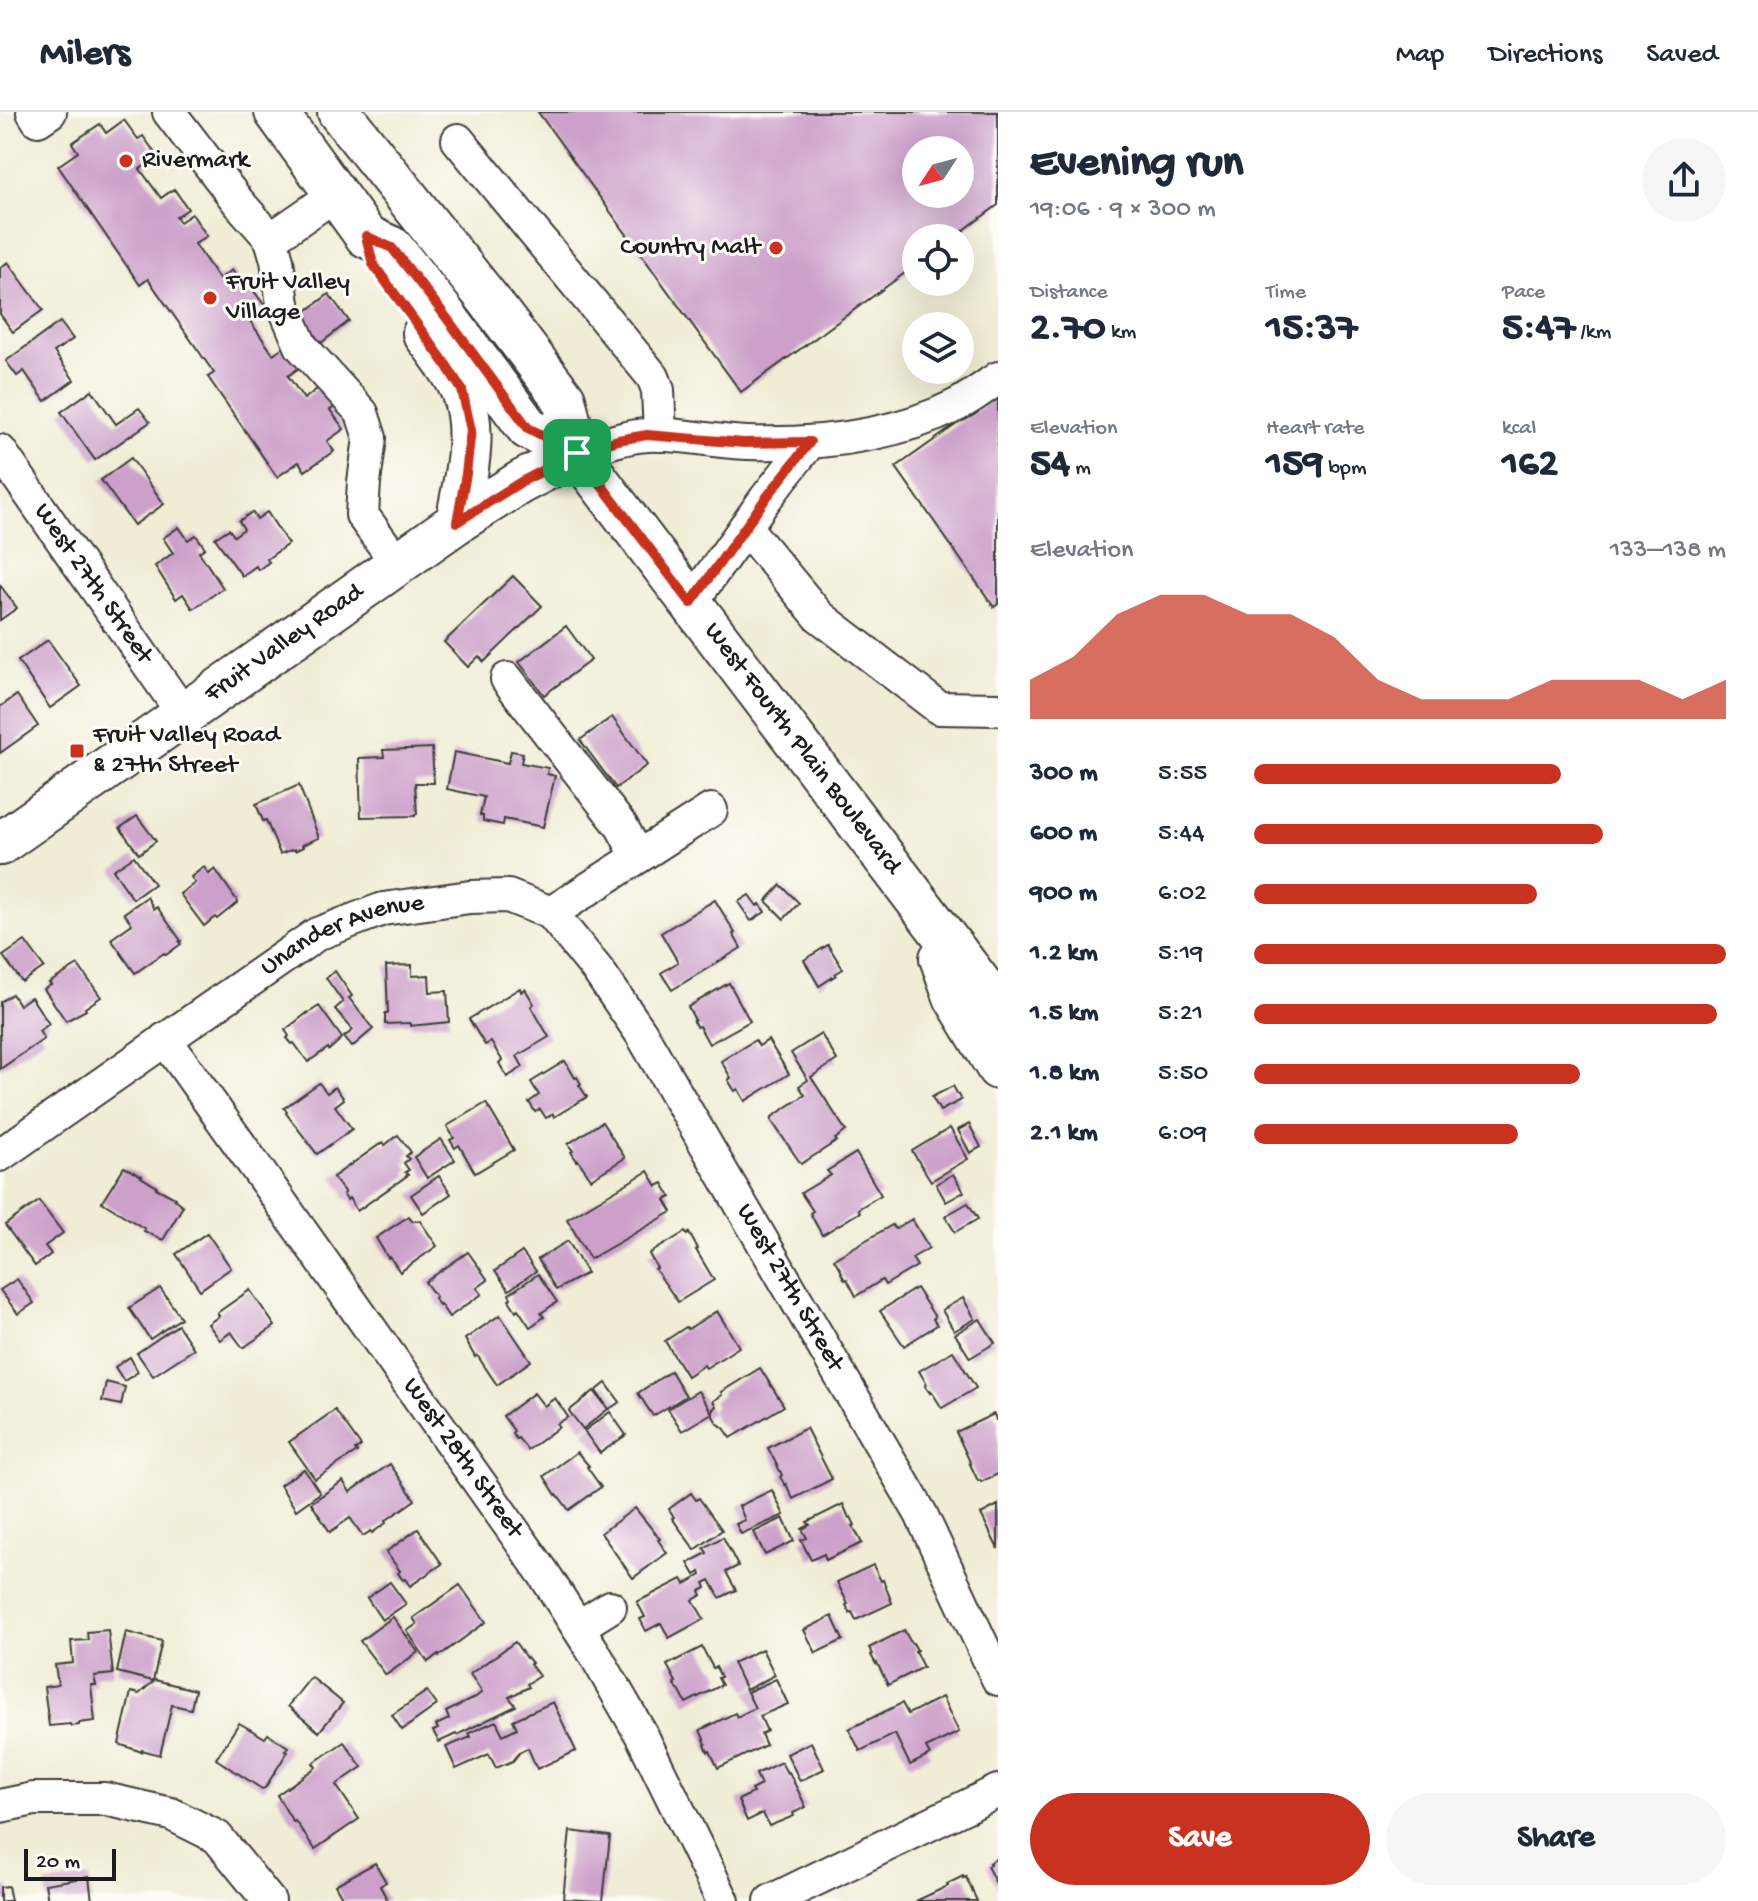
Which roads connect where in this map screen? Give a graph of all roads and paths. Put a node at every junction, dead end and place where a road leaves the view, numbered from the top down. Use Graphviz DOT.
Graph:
graph roads {
  1 [pos="33,112"];
  2 [pos="50,112"];
  3 [pos="169,112"];
  4 [pos="276,112"];
  5 [pos="339,112"];
  6 [pos="458,140"];
  7 [pos="336,194"];
  8 [pos="366,236"];
  9 [pos="271,239"];
  10 [pos="998,378"];
  11 [pos="660,435"];
  12 [pos="810,442"];
  13 [pos="0,451"];
  14 [pos="577,453"];
  15 [pos="457,522"];
  16 [pos="745,527"];
  17 [pos="398,564"];
  18 [pos="691,603"];
  19 [pos="507,679"];
  20 [pos="998,709"];
  21 [pos="184,715"];
  22 [pos="711,810"];
  23 [pos="0,844"];
  24 [pos="638,857"];
  25 [pos="551,913"];
  26 [pos="927,915"];
  27 [pos="995,1000"];
  28 [pos="165,1039"];
  29 [pos="998,1068"];
  30 [pos="0,1155"];
  31 [pos="610,1607"];
  32 [pos="578,1627"];
  33 [pos="998,1679"];
  34 [pos="998,1791"];
  35 [pos="0,1806"];
  36 [pos="269,1901"];
  37 [pos="723,1901"];
  38 [pos="771,1901"];
  1 -- 2 [label="street"];
  3 -- 9 [label="street"];
  4 -- 7 [label="main road, West Fourth Plain Boulevard"];
  5 -- 14 [label="main road, West Fourth Plain Boulevard"];
  6 -- 11 [label="street"];
  7 -- 8 [label="main road, West Fourth Plain Boulevard"];
  7 -- 9 [label="street"];
  8 -- 14 [label="main road, West Fourth Plain Boulevard"];
  8 -- 15 [label="main road"];
  9 -- 17 [label="street"];
  10 -- 12 [label="street"];
  11 -- 12 [label="street"];
  11 -- 14 [label="street"];
  12 -- 16 [label="street"];
  13 -- 21 [label="street, West 27th Street"];
  14 -- 15 [label="main road, Fruit Valley Road"];
  14 -- 18 [label="main road, West Fourth Plain Boulevard"];
  15 -- 17 [label="main road, Fruit Valley Road"];
  16 -- 18 [label="street"];
  16 -- 20 [label="street"];
  17 -- 21 [label="main road, Fruit Valley Road"];
  18 -- 26 [label="main road, West Fourth Plain Boulevard"];
  19 -- 24 [label="street"];
  21 -- 23 [label="main road, Fruit Valley Road"];
  22 -- 24 [label="street"];
  24 -- 25 [label="street"];
  25 -- 28 [label="street, Unander Avenue"];
  25 -- 33 [label="street, West 27th Street"];
  26 -- 27 [label="main road, West Fourth Plain Boulevard"];
  26 -- 29 [label="main road"];
  28 -- 30 [label="street, Unander Avenue"];
  28 -- 32 [label="street, West 28th Street"];
  31 -- 32 [label="street"];
  32 -- 37 [label="street, West 28th Street"];
  34 -- 38 [label="street"];
  35 -- 36 [label="street"];
}
